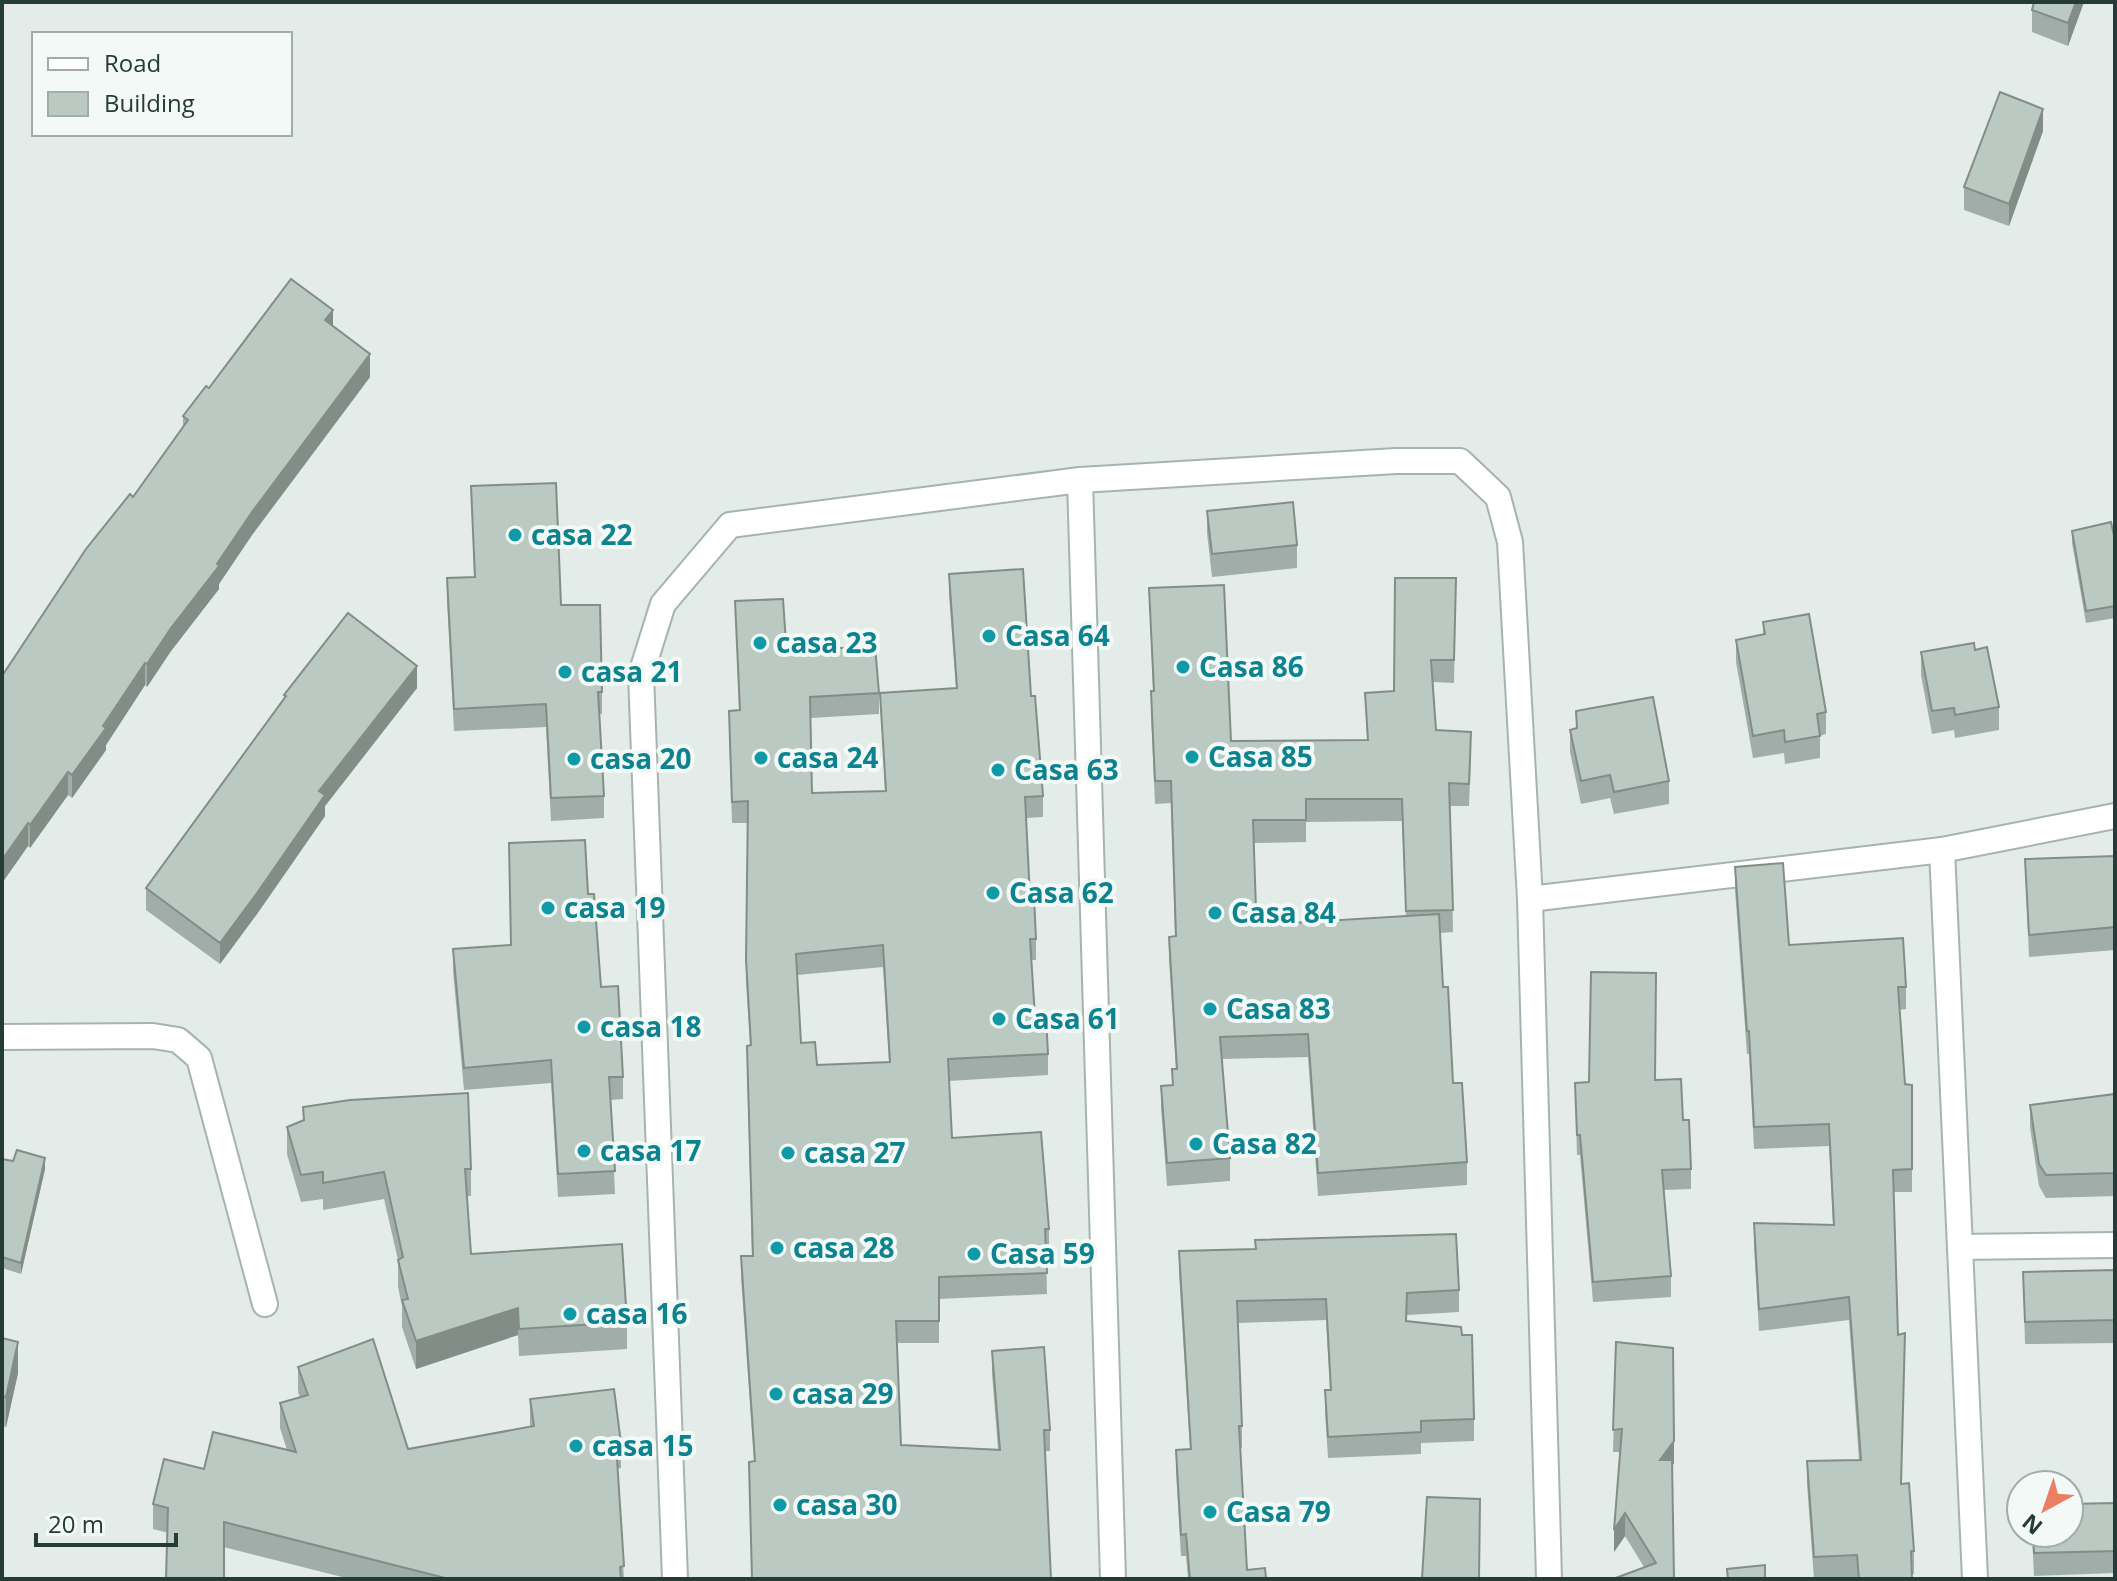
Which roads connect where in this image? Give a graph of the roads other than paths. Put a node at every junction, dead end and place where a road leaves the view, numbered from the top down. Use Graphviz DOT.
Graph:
graph roads {
  1 [pos="1080,480"];
  2 [pos="2115,816"];
  3 [pos="1942,850"];
  4 [pos="1530,899"];
  5 [pos="2,1037"];
  6 [pos="2115,1245"];
  7 [pos="1960,1247"];
  8 [pos="265,1304"];
  9 [pos="675,1579"];
  10 [pos="1113,1579"];
  11 [pos="1549,1579"];
  12 [pos="1975,1579"];
  1 -- 4 [label="street"];
  1 -- 9 [label="street"];
  1 -- 10 [label="street"];
  2 -- 3 [label="street"];
  3 -- 4 [label="street"];
  3 -- 7 [label="street"];
  4 -- 11 [label="street"];
  5 -- 8 [label="street"];
  6 -- 7 [label="street"];
  7 -- 12 [label="street"];
}
